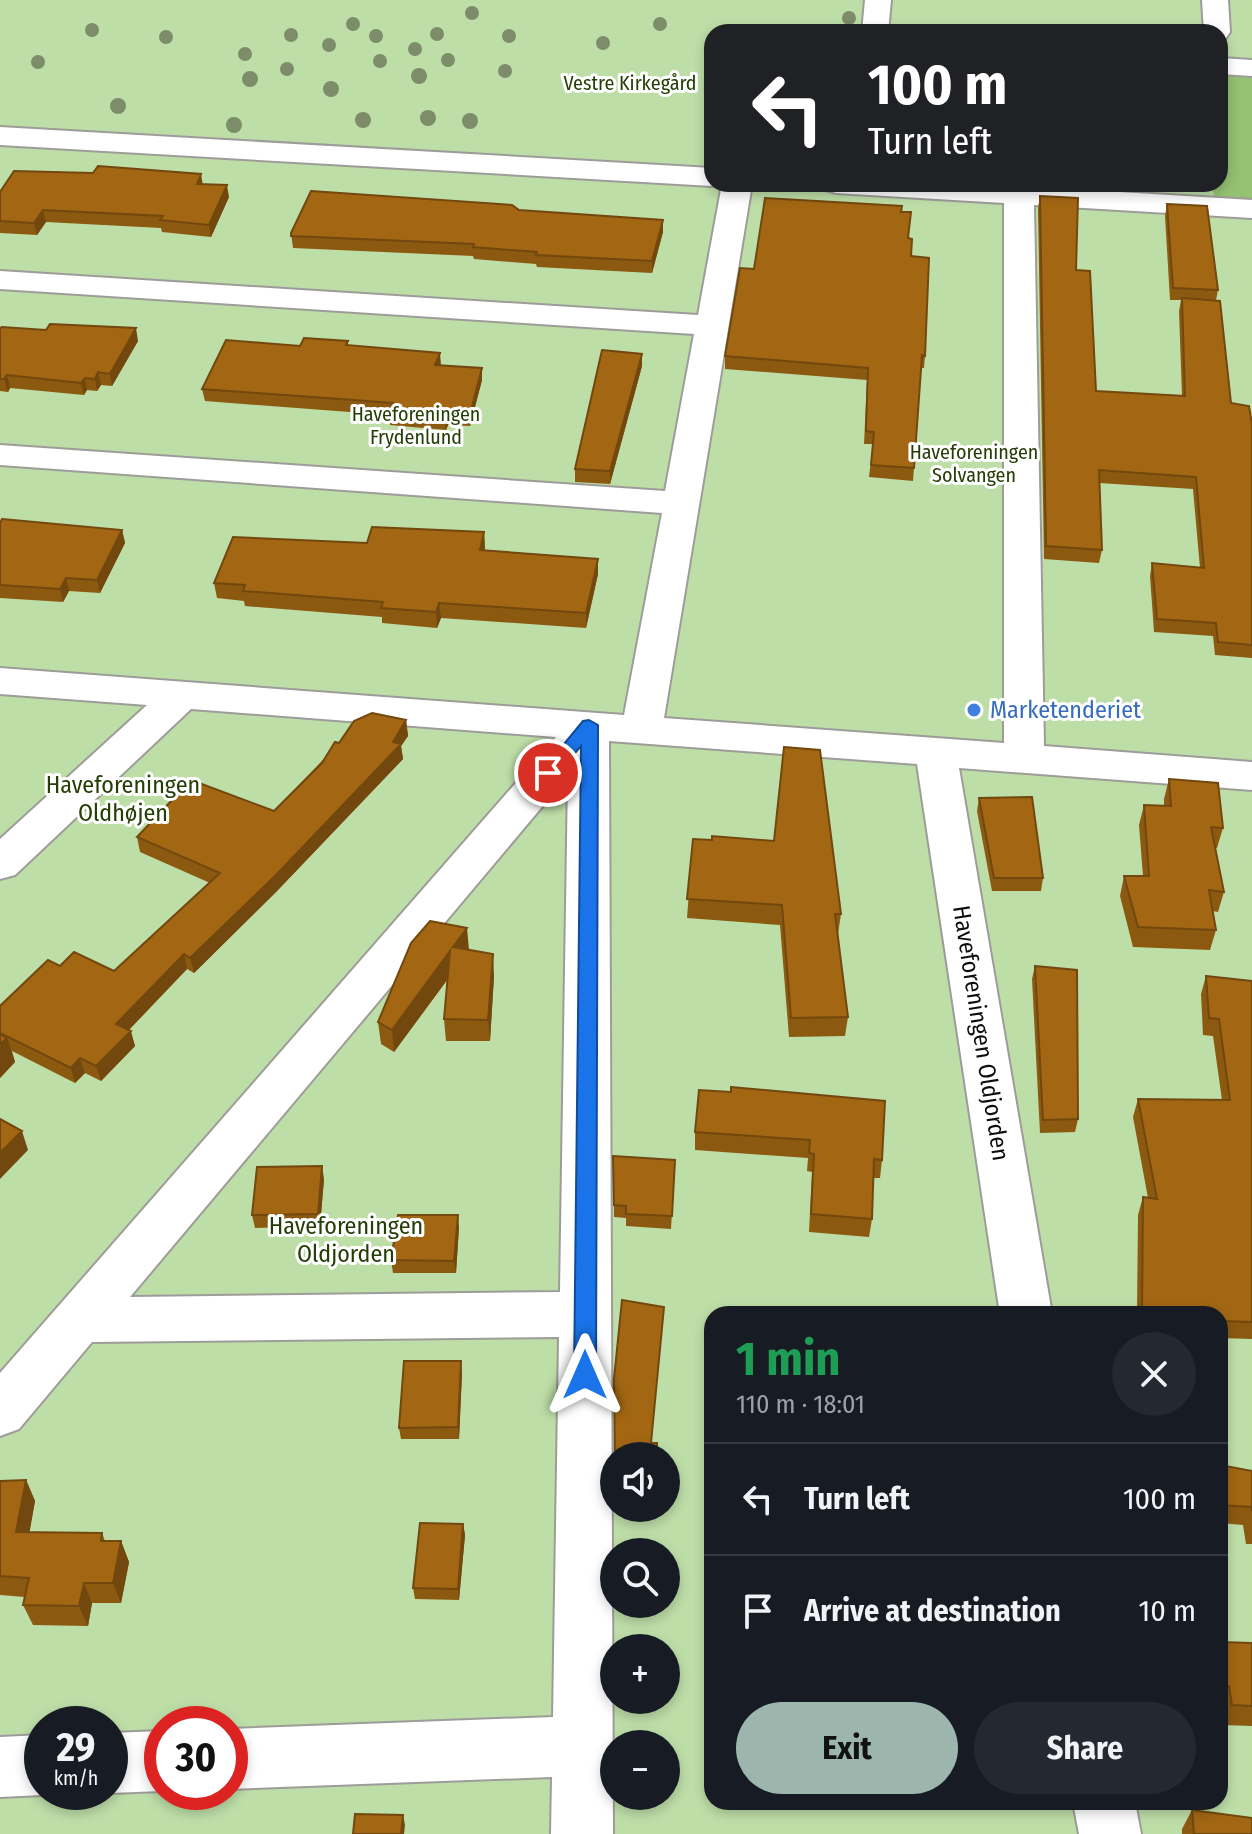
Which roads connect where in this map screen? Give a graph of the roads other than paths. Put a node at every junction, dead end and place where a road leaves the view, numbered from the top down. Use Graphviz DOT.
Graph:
graph roads {
  1 [pos="878,0"];
  2 [pos="1215,0"];
  3 [pos="876,24"];
  4 [pos="1216,24"];
  5 [pos="1228,66"];
  6 [pos="1252,68"];
  7 [pos="9,136"];
  8 [pos="0,162"];
  9 [pos="704,177"];
  10 [pos="736,192"];
  11 [pos="969,192"];
  12 [pos="1019,195"];
  13 [pos="1252,209"];
  14 [pos="0,280"];
  15 [pos="714,326"];
  16 [pos="0,455"];
  17 [pos="679,503"];
  18 [pos="0,681"];
  19 [pos="182,695"];
  20 [pos="589,725"];
  21 [pos="642,728"];
  22 [pos="936,752"];
  23 [pos="1024,760"];
  24 [pos="1252,776"];
  25 [pos="0,864"];
  26 [pos="1025,1306"];
  27 [pos="585,1314"];
  28 [pos="79,1320"];
  29 [pos="0,1412"];
  30 [pos="583,1746"];
  31 [pos="248,1758"];
  32 [pos="24,1766"];
  33 [pos="0,1767"];
  34 [pos="1106,1810"];
  35 [pos="582,1834"];
  36 [pos="1110,1834"];
  1 -- 3 [label="street"];
  2 -- 4 [label="street"];
  5 -- 6 [label="street"];
  7 -- 8 [label="street"];
  7 -- 9 [label="street"];
  10 -- 15 [label="street"];
  11 -- 12 [label="street"];
  12 -- 13 [label="street"];
  12 -- 23 [label="street"];
  14 -- 15 [label="street"];
  15 -- 17 [label="street"];
  16 -- 17 [label="street"];
  17 -- 21 [label="street"];
  18 -- 19 [label="street"];
  19 -- 20 [label="street"];
  19 -- 25 [label="street"];
  20 -- 21 [label="street"];
  20 -- 27 [label="street"];
  20 -- 28 [label="street"];
  21 -- 22 [label="street"];
  22 -- 23 [label="street"];
  22 -- 26 [label="street, Haveforeningen Oldjorden"];
  23 -- 24 [label="street"];
  27 -- 28 [label="street"];
  27 -- 30 [label="street"];
  28 -- 29 [label="street"];
  30 -- 31 [label="street"];
  30 -- 35 [label="street"];
  32 -- 33 [label="street"];
  34 -- 36 [label="street"];
}
